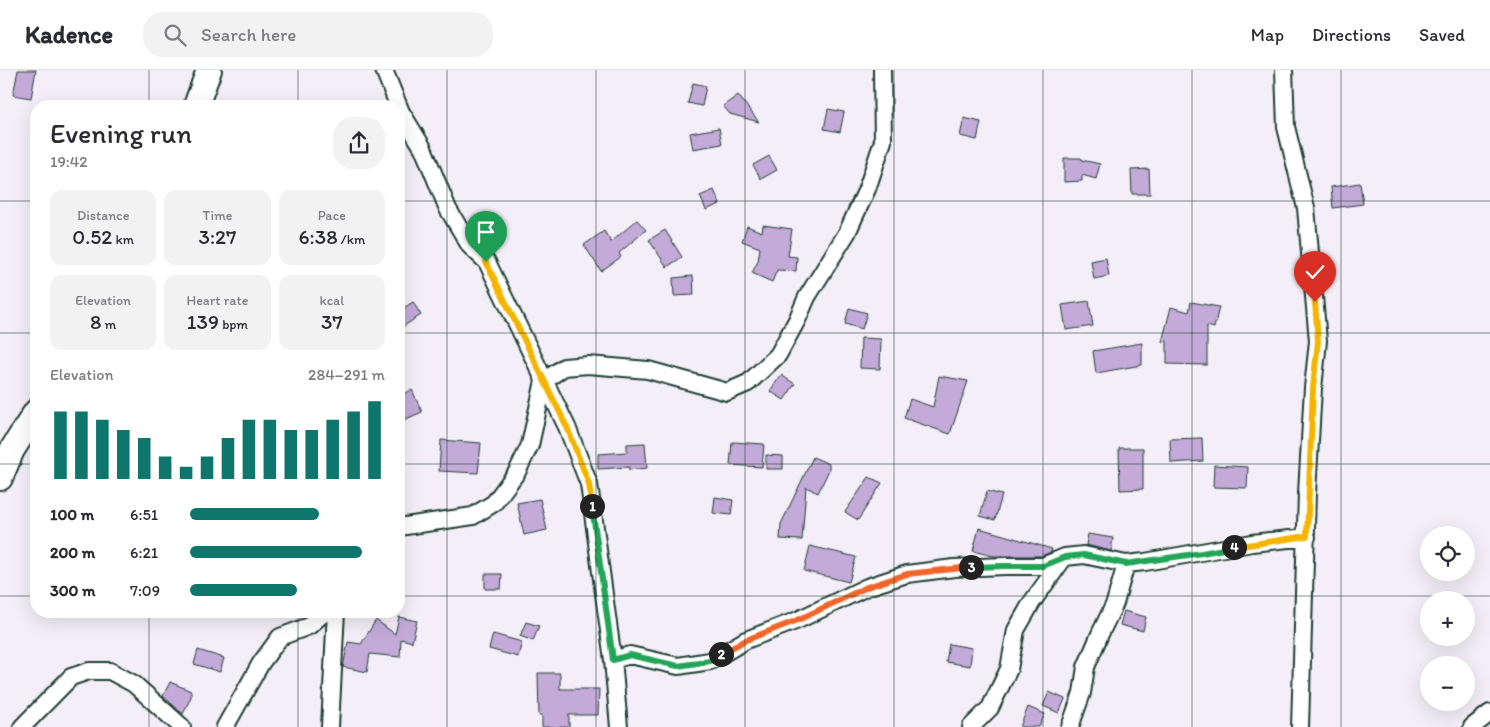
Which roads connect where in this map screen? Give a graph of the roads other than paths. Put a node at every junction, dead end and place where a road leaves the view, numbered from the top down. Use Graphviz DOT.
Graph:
graph roads {
  1 [pos="209,70"];
  2 [pos="384,70"];
  3 [pos="882,70"];
  4 [pos="1284,70"];
  5 [pos="198,100"];
  6 [pos="397,100"];
  7 [pos="405,117"];
  8 [pos="544,381"];
  9 [pos="30,419"];
  10 [pos="6,448"];
  11 [pos="0,478"];
  12 [pos="405,526"];
  13 [pos="1307,536"];
  14 [pos="1065,557"];
  15 [pos="1126,564"];
  16 [pos="319,618"];
  17 [pos="336,618"];
  18 [pos="613,660"];
  19 [pos="1490,713"];
  20 [pos="22,727"];
  21 [pos="182,727"];
  22 [pos="225,727"];
  23 [pos="330,727"];
  24 [pos="620,727"];
  25 [pos="971,727"];
  26 [pos="1070,727"];
  27 [pos="1300,727"];
  28 [pos="1472,727"];
  1 -- 5 [label="main road"];
  2 -- 6 [label="street"];
  3 -- 8 [label="street"];
  4 -- 13 [label="street"];
  7 -- 8 [label="street"];
  8 -- 12 [label="street"];
  8 -- 18 [label="street"];
  9 -- 10 [label="main road"];
  10 -- 11 [label="main road"];
  13 -- 15 [label="street"];
  13 -- 27 [label="street"];
  14 -- 15 [label="street"];
  14 -- 18 [label="street"];
  14 -- 25 [label="street"];
  15 -- 26 [label="street"];
  16 -- 22 [label="street"];
  17 -- 23 [label="street"];
  18 -- 24 [label="street"];
  19 -- 28 [label="street"];
  20 -- 21 [label="street"];
}
